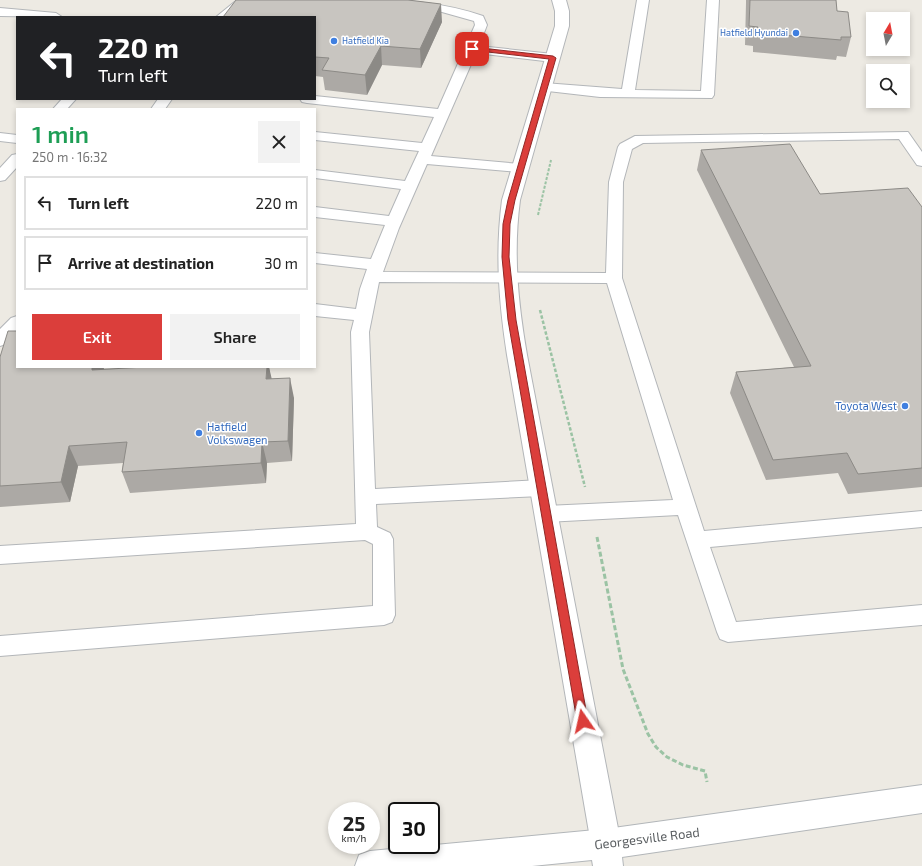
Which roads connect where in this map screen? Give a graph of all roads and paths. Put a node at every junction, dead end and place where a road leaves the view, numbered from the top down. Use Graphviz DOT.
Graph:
graph roads {
  1 [pos="244,0"];
  2 [pos="376,0"];
  3 [pos="559,0"];
  4 [pos="643,0"];
  5 [pos="712,0"];
  6 [pos="0,12"];
  7 [pos="45,16"];
  8 [pos="223,16"];
  9 [pos="472,49"];
  10 [pos="553,58"];
  11 [pos="544,87"];
  12 [pos="628,92"];
  13 [pos="67,100"];
  14 [pos="316,100"];
  15 [pos="61,108"];
  16 [pos="443,114"];
  17 [pos="316,136"];
  18 [pos="0,137"];
  19 [pos="16,139"];
  20 [pos="918,150"];
  21 [pos="425,154"];
  22 [pos="552,158"];
  23 [pos="16,159"];
  24 [pos="922,162"];
  25 [pos="520,168"];
  26 [pos="316,174"];
  27 [pos="0,177"];
  28 [pos="410,186"];
  29 [pos="316,212"];
  30 [pos="537,219"];
  31 [pos="394,222"];
  32 [pos="316,258"];
  33 [pos="375,271"];
  34 [pos="614,278"];
  35 [pos="508,279"];
  36 [pos="535,279"];
  37 [pos="316,310"];
  38 [pos="363,316"];
  39 [pos="16,324"];
  40 [pos="6,340"];
  41 [pos="365,497"];
  42 [pos="543,501"];
  43 [pos="685,507"];
  44 [pos="592,512"];
  45 [pos="922,519"];
  46 [pos="367,532"];
  47 [pos="697,540"];
  48 [pos="0,555"];
  49 [pos="922,615"];
  50 [pos="0,646"];
  51 [pos="707,782"];
  52 [pos="922,799"];
  53 [pos="607,855"];
  54 [pos="370,866"];
  1 -- 8 [label="lane"];
  2 -- 9 [label="lane"];
  3 -- 10 [label="street"];
  4 -- 12 [label="lane"];
  5 -- 12 [label="lane"];
  6 -- 7 [label="lane"];
  9 -- 10 [label="lane"];
  9 -- 16 [label="lane"];
  10 -- 11 [label="street"];
  11 -- 12 [label="lane"];
  11 -- 25 [label="street"];
  13 -- 15 [label="lane"];
  14 -- 16 [label="lane"];
  16 -- 21 [label="lane"];
  17 -- 21 [label="lane"];
  18 -- 19 [label="lane"];
  20 -- 24 [label="lane"];
  20 -- 34 [label="lane"];
  21 -- 25 [label="lane"];
  21 -- 28 [label="lane"];
  22 -- 30 [label="path"];
  23 -- 27 [label="lane"];
  25 -- 35 [label="street"];
  26 -- 28 [label="lane"];
  28 -- 31 [label="lane"];
  29 -- 31 [label="lane"];
  31 -- 33 [label="lane"];
  32 -- 33 [label="lane"];
  33 -- 35 [label="lane"];
  33 -- 38 [label="lane"];
  34 -- 36 [label="lane"];
  34 -- 43 [label="lane"];
  35 -- 36 [label="lane"];
  35 -- 42 [label="street"];
  36 -- 44 [label="path"];
  37 -- 38 [label="lane"];
  38 -- 41 [label="lane"];
  39 -- 40 [label="lane"];
  41 -- 42 [label="lane"];
  41 -- 46 [label="lane"];
  42 -- 44 [label="lane"];
  42 -- 53 [label="street"];
  43 -- 44 [label="lane"];
  43 -- 47 [label="lane"];
  44 -- 51 [label="path"];
  45 -- 47 [label="lane"];
  46 -- 48 [label="lane"];
  46 -- 50 [label="lane"];
  47 -- 49 [label="lane"];
  52 -- 53 [label="street, Georgesville Road"];
  53 -- 54 [label="street, Georgesville Road"];
}
